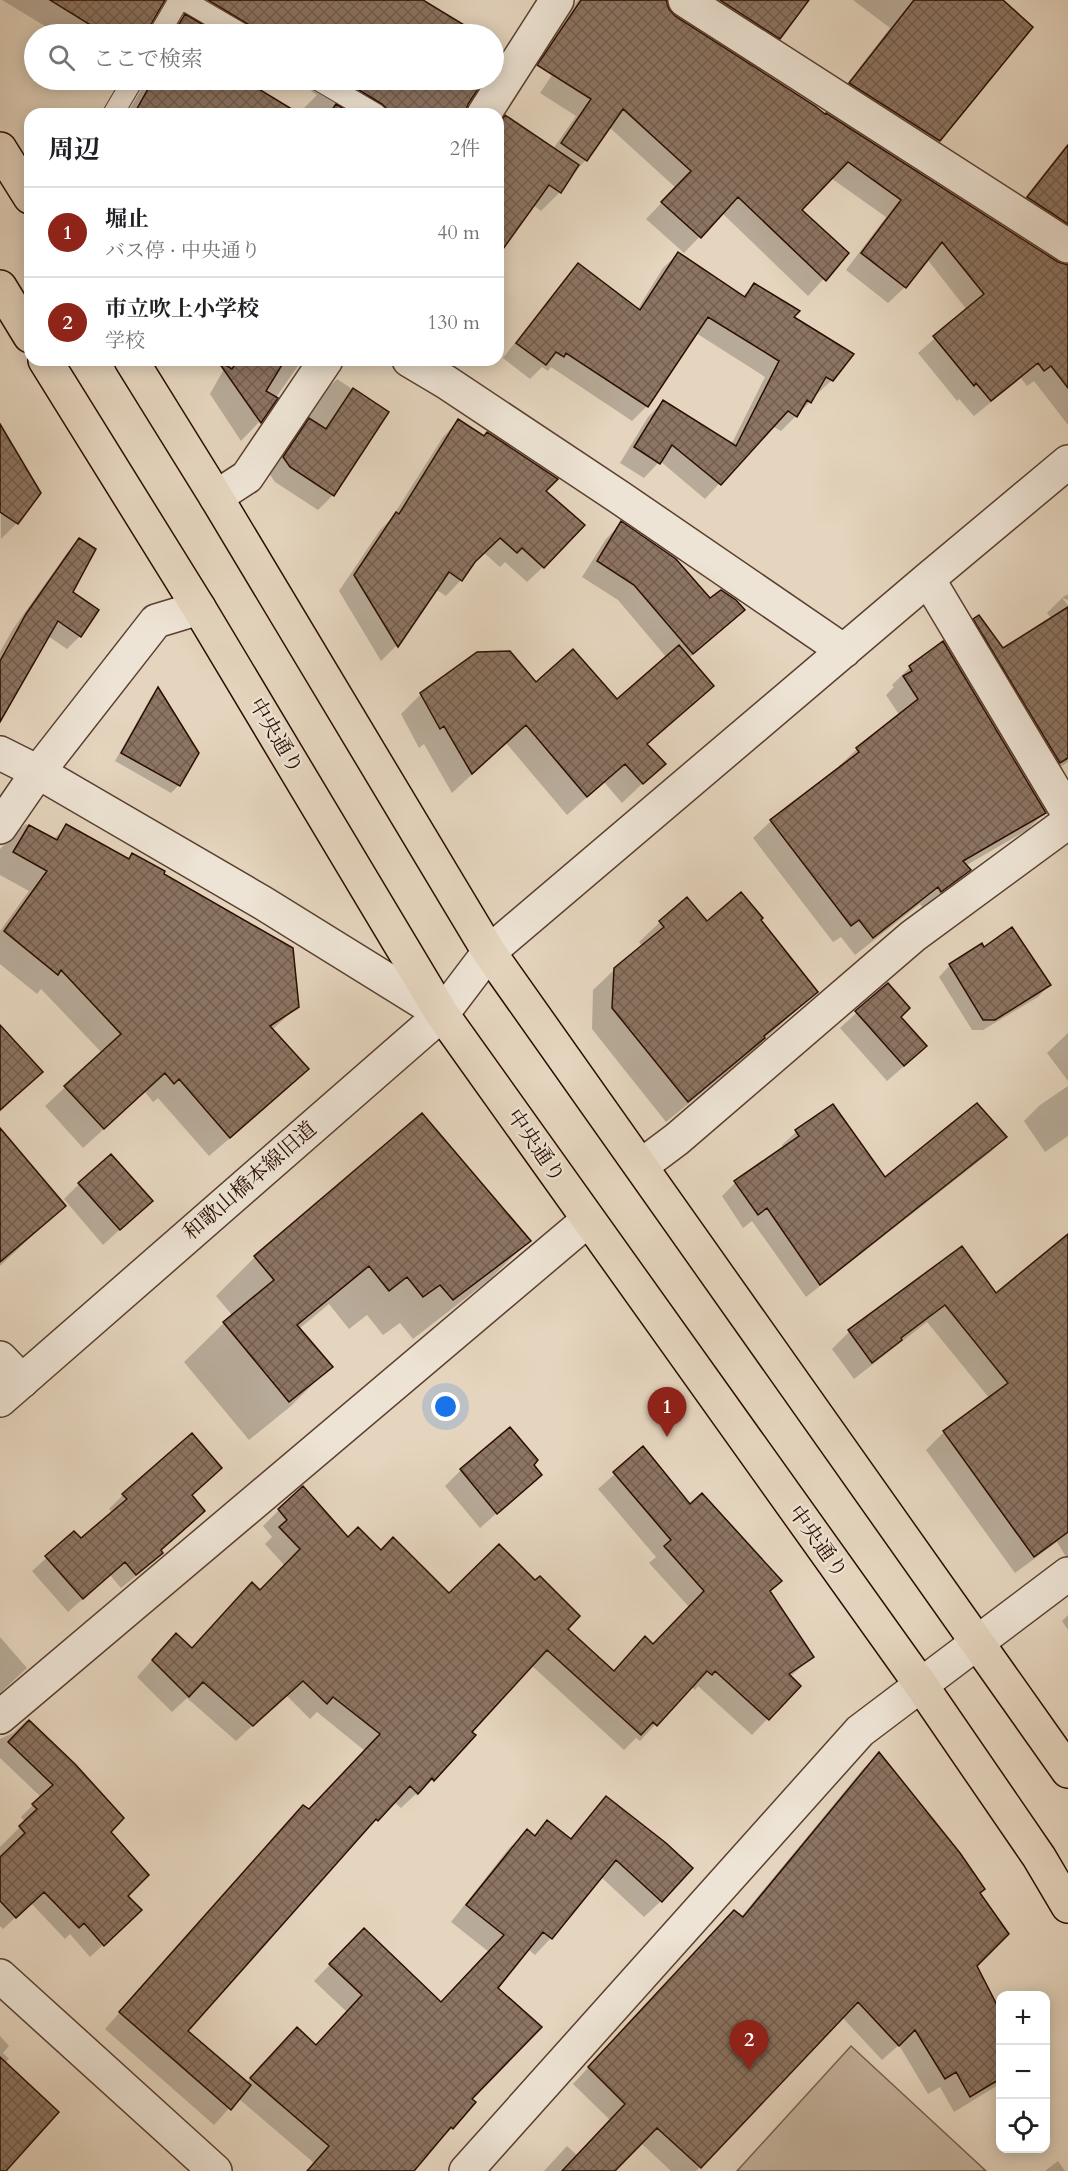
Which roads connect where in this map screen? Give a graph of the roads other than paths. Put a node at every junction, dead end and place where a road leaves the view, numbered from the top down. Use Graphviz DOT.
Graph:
graph roads {
  1 [pos="179,0"];
  2 [pos="184,0"];
  3 [pos="557,0"];
  4 [pos="685,0"];
  5 [pos="165,24"];
  6 [pos="225,24"];
  7 [pos="504,83"];
  8 [pos="127,90"];
  9 [pos="335,90"];
  10 [pos="499,90"];
  11 [pos="117,108"];
  12 [pos="366,108"];
  13 [pos="488,108"];
  14 [pos="0,149"];
  15 [pos="24,187"];
  16 [pos="1068,246"];
  17 [pos="0,288"];
  18 [pos="24,326"];
  19 [pos="49,366"];
  20 [pos="135,366"];
  21 [pos="322,366"];
  22 [pos="420,366"];
  23 [pos="1068,462"];
  24 [pos="216,496"];
  25 [pos="928,579"];
  26 [pos="199,608"];
  27 [pos="844,651"];
  28 [pos="0,753"];
  29 [pos="38,772"];
  30 [pos="1068,813"];
  31 [pos="1068,822"];
  32 [pos="0,827"];
  33 [pos="489,952"];
  34 [pos="442,1014"];
  35 [pos="641,1166"];
  36 [pos="588,1220"];
  37 [pos="0,1358"];
  38 [pos="11,1391"];
  39 [pos="1068,1574"];
  40 [pos="978,1641"];
  41 [pos="921,1685"];
  42 [pos="0,1717"];
  43 [pos="1068,1771"];
  44 [pos="1068,1906"];
  45 [pos="0,1976"];
  46 [pos="215,2171"];
  47 [pos="466,2171"];
  1 -- 5 [label="lane"];
  2 -- 6 [label="lane"];
  3 -- 7 [label="street"];
  4 -- 16 [label="street"];
  8 -- 11 [label="lane"];
  9 -- 12 [label="lane"];
  10 -- 13 [label="street"];
  14 -- 15 [label="highway"];
  17 -- 18 [label="highway"];
  19 -- 26 [label="highway, 中央通り"];
  20 -- 24 [label="highway"];
  21 -- 24 [label="street"];
  22 -- 27 [label="street"];
  23 -- 25 [label="street, 和歌山橋本線旧道"];
  24 -- 33 [label="highway"];
  25 -- 27 [label="street, 和歌山橋本線旧道"];
  25 -- 30 [label="street"];
  26 -- 29 [label="street"];
  26 -- 34 [label="highway, 中央通り"];
  27 -- 33 [label="street, 和歌山橋本線旧道"];
  28 -- 29 [label="street"];
  29 -- 32 [label="street"];
  29 -- 34 [label="street"];
  31 -- 35 [label="street"];
  33 -- 34 [label="street, 和歌山橋本線旧道"];
  33 -- 35 [label="highway"];
  34 -- 36 [label="highway, 中央通り"];
  34 -- 38 [label="street, 和歌山橋本線旧道"];
  35 -- 40 [label="highway"];
  36 -- 41 [label="highway, 中央通り"];
  36 -- 42 [label="street"];
  37 -- 38 [label="street"];
  39 -- 40 [label="street"];
  40 -- 41 [label="street"];
  40 -- 43 [label="highway"];
  41 -- 44 [label="highway, 中央通り"];
  41 -- 47 [label="street"];
  45 -- 46 [label="street"];
}
